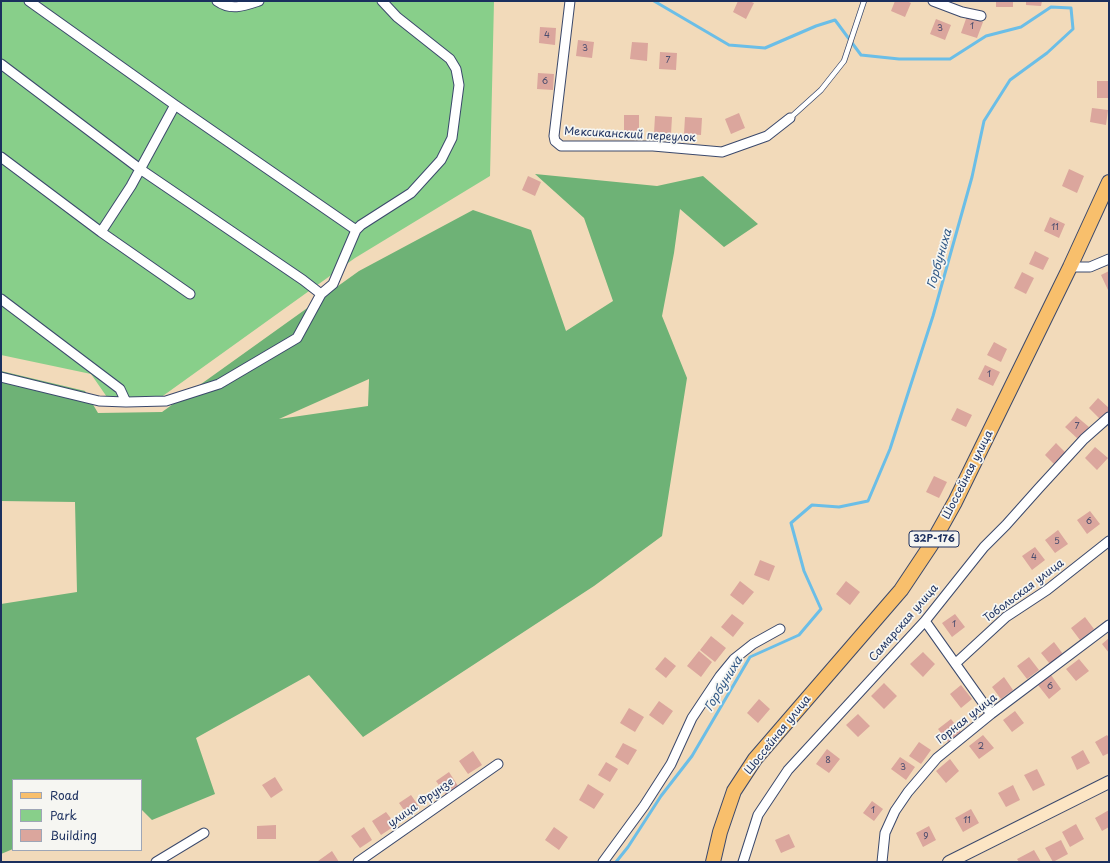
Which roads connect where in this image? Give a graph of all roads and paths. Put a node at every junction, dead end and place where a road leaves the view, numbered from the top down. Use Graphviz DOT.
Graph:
graph roads {
  1 [pos="29,1"];
  2 [pos="217,1"];
  3 [pos="259,1"];
  4 [pos="382,1"];
  5 [pos="570,1"];
  6 [pos="864,1"];
  7 [pos="933,1"];
  8 [pos="982,16"];
  9 [pos="1,64"];
  10 [pos="176,105"];
  11 [pos="790,118"];
  12 [pos="1,157"];
  13 [pos="140,169"];
  14 [pos="1109,182"];
  15 [pos="356,230"];
  16 [pos="101,232"];
  17 [pos="1109,259"];
  18 [pos="1070,266"];
  19 [pos="190,294"];
  20 [pos="321,294"];
  21 [pos="1,298"];
  22 [pos="1,377"];
  23 [pos="126,402"];
  24 [pos="1109,417"];
  25 [pos="1109,541"];
  26 [pos="926,621"];
  27 [pos="1109,625"];
  28 [pos="780,629"];
  29 [pos="956,663"];
  30 [pos="991,714"];
  31 [pos="498,764"];
  32 [pos="1109,782"];
  33 [pos="204,833"];
  34 [pos="156,862"];
  35 [pos="358,862"];
  36 [pos="603,862"];
  37 [pos="713,862"];
  38 [pos="743,862"];
  39 [pos="882,862"];
  40 [pos="949,862"];
  1 -- 10 [label="street"];
  2 -- 3 [label="street"];
  4 -- 15 [label="street"];
  5 -- 11 [label="street, Мексиканский переулок"];
  6 -- 11 [label="lane"];
  7 -- 8 [label="street"];
  9 -- 13 [label="street"];
  10 -- 13 [label="street"];
  10 -- 15 [label="street"];
  12 -- 16 [label="street"];
  13 -- 16 [label="street"];
  13 -- 20 [label="street"];
  14 -- 18 [label="main road, Шоссейная улица / 32Р-176"];
  15 -- 20 [label="street"];
  16 -- 19 [label="street"];
  17 -- 18 [label="street"];
  18 -- 37 [label="main road, Шоссейная улица / 32Р-176"];
  20 -- 23 [label="street"];
  21 -- 23 [label="street"];
  22 -- 23 [label="street"];
  24 -- 26 [label="street, Самарская улица"];
  25 -- 29 [label="street, Тобольская улица"];
  26 -- 29 [label="street"];
  26 -- 38 [label="street, Самарская улица"];
  27 -- 30 [label="street, Горная улица"];
  28 -- 36 [label="street"];
  29 -- 30 [label="street"];
  30 -- 39 [label="street, Горная улица"];
  31 -- 35 [label="street, улица Фрунзе"];
  32 -- 40 [label="street"];
  33 -- 34 [label="street"];
}
